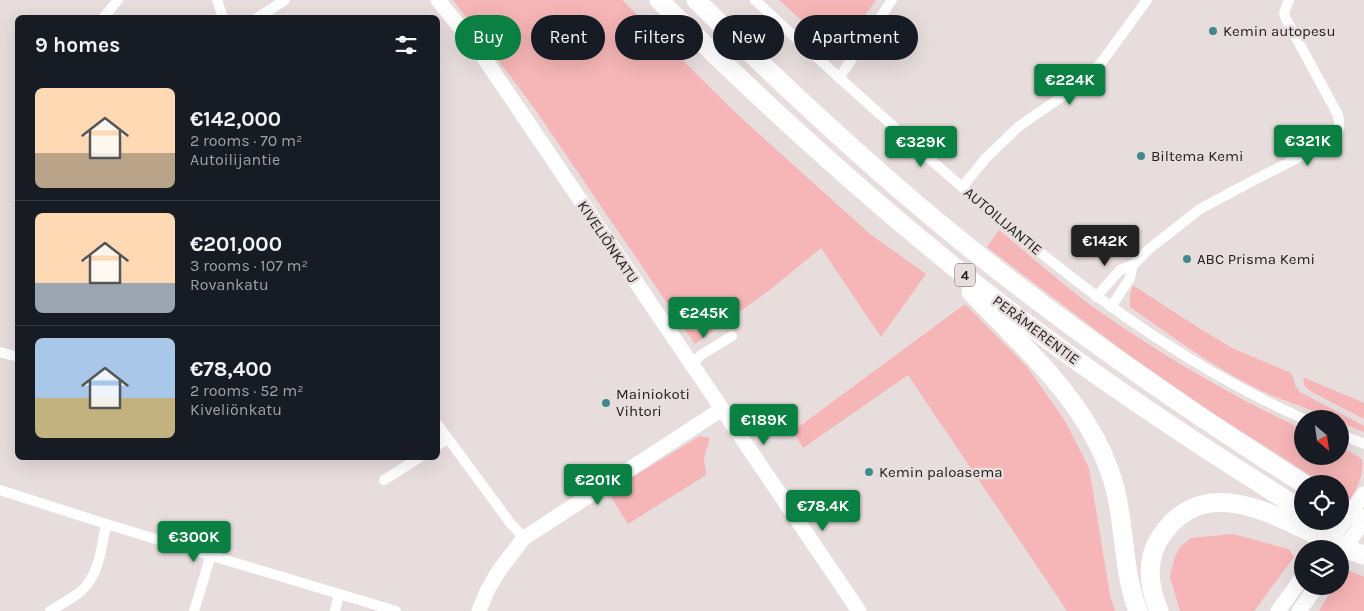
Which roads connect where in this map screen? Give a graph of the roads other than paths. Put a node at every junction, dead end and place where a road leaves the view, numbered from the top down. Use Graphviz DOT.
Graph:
graph roads {
  1 [pos="118,0"];
  2 [pos="217,0"];
  3 [pos="285,0"];
  4 [pos="438,0"];
  5 [pos="659,0"];
  6 [pos="696,0"];
  7 [pos="755,0"];
  8 [pos="892,0"];
  9 [pos="1147,0"];
  10 [pos="1289,0"];
  11 [pos="106,15"];
  12 [pos="221,15"];
  13 [pos="262,15"];
  14 [pos="839,78"];
  15 [pos="962,187"];
  16 [pos="943,258"];
  17 [pos="1133,264"];
  18 [pos="1096,297"];
  19 [pos="1111,307"];
  20 [pos="732,336"];
  21 [pos="0,352"];
  22 [pos="15,356"];
  23 [pos="692,364"];
  24 [pos="722,409"];
  25 [pos="1294,415"];
  26 [pos="440,428"];
  27 [pos="1349,438"];
  28 [pos="447,439"];
  29 [pos="440,444"];
  30 [pos="1364,444"];
  31 [pos="416,460"];
  32 [pos="1294,478"];
  33 [pos="384,480"];
  34 [pos="0,490"];
  35 [pos="1364,494"];
  36 [pos="1294,505"];
  37 [pos="1349,512"];
  38 [pos="1364,521"];
  39 [pos="106,524"];
  40 [pos="1334,530"];
  41 [pos="524,538"];
  42 [pos="1331,540"];
  43 [pos="1349,542"];
  44 [pos="1364,549"];
  45 [pos="211,554"];
  46 [pos="1364,555"];
  47 [pos="1294,589"];
  48 [pos="339,594"];
  49 [pos="1310,595"];
  50 [pos="50,611"];
  51 [pos="194,611"];
  52 [pos="334,611"];
  53 [pos="396,611"];
  54 [pos="479,611"];
  55 [pos="859,611"];
  56 [pos="1138,611"];
  57 [pos="1159,611"];
  58 [pos="1278,611"];
  59 [pos="1299,611"];
  1 -- 11 [label="street"];
  2 -- 12 [label="street"];
  3 -- 13 [label="street"];
  4 -- 23 [label="main road, KIVELIÖNKATU"];
  5 -- 16 [label="highway, PERÄMERENTIE / 4"];
  6 -- 32 [label="highway, PERÄMERENTIE / 4"];
  7 -- 14 [label="street, AUTOILIJANTIE"];
  8 -- 14 [label="street"];
  9 -- 15 [label="street"];
  10 -- 17 [label="street"];
  14 -- 15 [label="street, AUTOILIJANTIE"];
  15 -- 18 [label="street, AUTOILIJANTIE"];
  16 -- 36 [label="highway, PERÄMERENTIE / 4"];
  16 -- 56 [label="highway"];
  17 -- 18 [label="street"];
  17 -- 19 [label="street"];
  18 -- 19 [label="street, AUTOILIJANTIE"];
  19 -- 25 [label="street, AUTOILIJANTIE"];
  20 -- 23 [label="street"];
  21 -- 22 [label="street"];
  23 -- 24 [label="main road, KIVELIÖNKATU"];
  24 -- 41 [label="main road"];
  24 -- 55 [label="main road, KIVELIÖNKATU"];
  26 -- 28 [label="street"];
  27 -- 30 [label="street"];
  28 -- 29 [label="street"];
  28 -- 41 [label="street"];
  31 -- 33 [label="street"];
  34 -- 39 [label="street"];
  35 -- 42 [label="main road"];
  37 -- 38 [label="highway"];
  38 -- 43 [label="main road"];
  39 -- 45 [label="street"];
  39 -- 50 [label="street"];
  40 -- 44 [label="highway"];
  41 -- 54 [label="main road"];
  45 -- 48 [label="street"];
  45 -- 51 [label="street"];
  46 -- 57 [label="highway"];
  47 -- 58 [label="main road"];
  48 -- 52 [label="street"];
  48 -- 53 [label="street"];
  49 -- 59 [label="main road"];
}
